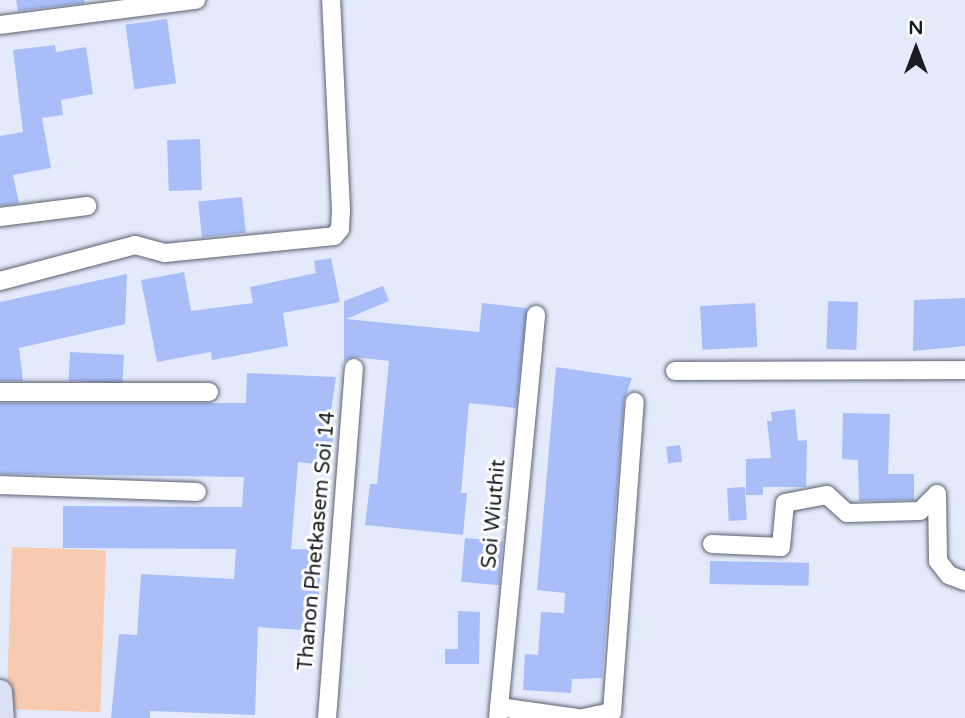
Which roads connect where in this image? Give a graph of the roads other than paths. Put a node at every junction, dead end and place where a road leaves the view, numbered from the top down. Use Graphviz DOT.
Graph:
graph roads {
  1 [pos="195,0"];
  2 [pos="331,0"];
  3 [pos="0,25"];
  4 [pos="87,206"];
  5 [pos="0,217"];
  6 [pos="0,281"];
  7 [pos="536,315"];
  8 [pos="354,368"];
  9 [pos="675,370"];
  10 [pos="965,370"];
  11 [pos="0,392"];
  12 [pos="209,392"];
  13 [pos="635,402"];
  14 [pos="0,485"];
  15 [pos="197,492"];
  16 [pos="712,544"];
  17 [pos="965,581"];
  18 [pos="0,692"];
  19 [pos="499,712"];
  20 [pos="2,718"];
  21 [pos="327,718"];
  22 [pos="578,718"];
  23 [pos="583,718"];
  1 -- 3 [label="street"];
  2 -- 6 [label="street"];
  4 -- 5 [label="street"];
  7 -- 19 [label="street, Soi Wiuthit"];
  8 -- 21 [label="street, Thanon Phetkasem Soi 14"];
  9 -- 10 [label="street"];
  11 -- 12 [label="street"];
  13 -- 23 [label="street"];
  14 -- 15 [label="street"];
  16 -- 17 [label="street"];
  18 -- 20 [label="street"];
  19 -- 22 [label="street"];
}
